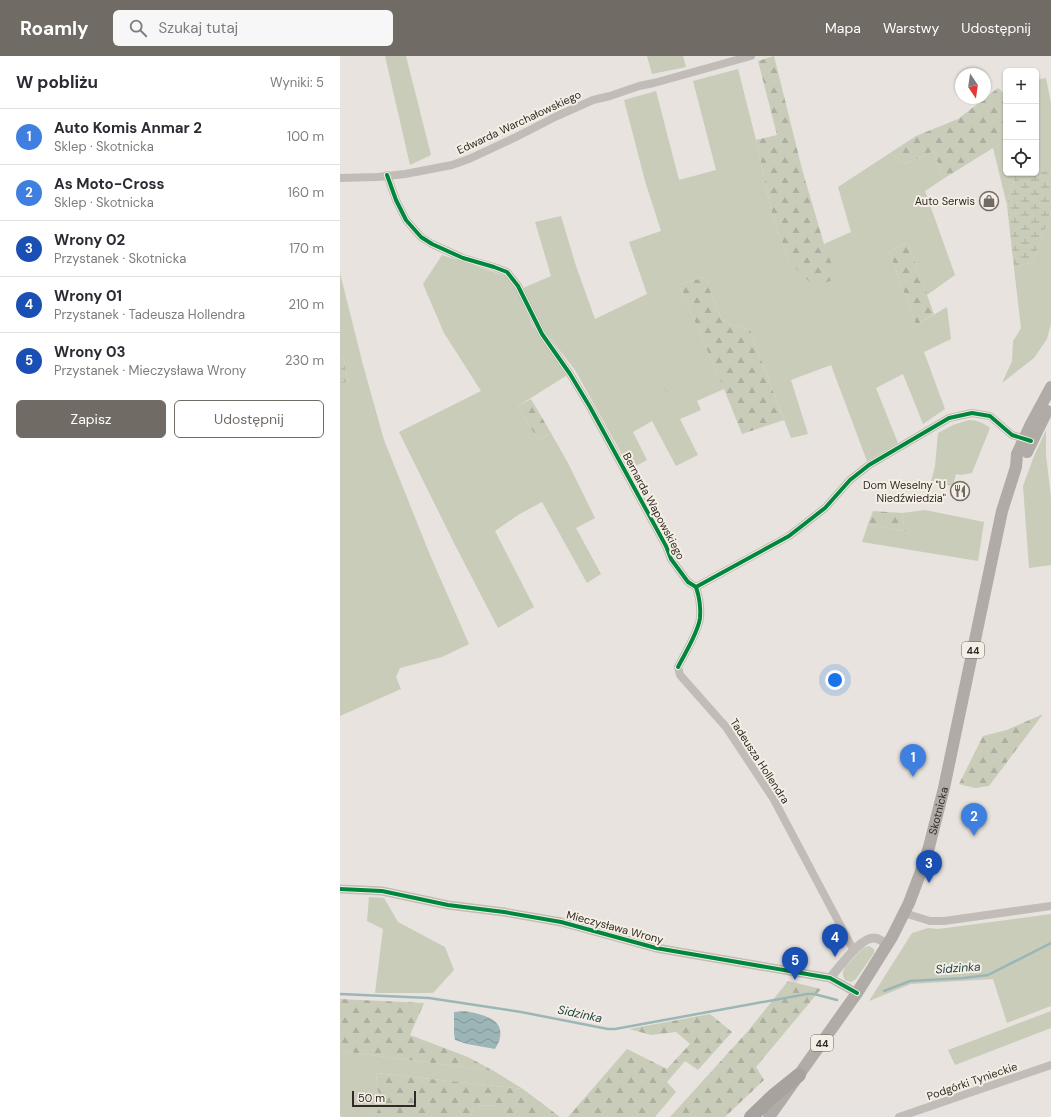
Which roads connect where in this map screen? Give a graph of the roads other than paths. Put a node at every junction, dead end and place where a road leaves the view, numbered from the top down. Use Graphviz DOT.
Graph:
graph roads {
  1 [pos="751,56"];
  2 [pos="387,175"];
  3 [pos="340,178"];
  4 [pos="1051,387"];
  5 [pos="1051,403"];
  6 [pos="1027,440"];
  7 [pos="696,587"];
  8 [pos="340,889"];
  9 [pos="1051,906"];
  10 [pos="904,913"];
  11 [pos="888,945"];
  12 [pos="854,951"];
  13 [pos="830,978"];
  14 [pos="857,993"];
  15 [pos="1051,1065"];
  16 [pos="799,1075"];
  17 [pos="752,1117"];
  18 [pos="768,1117"];
  19 [pos="900,1117"];
  1 -- 2 [label="street, Edwarda Warchałowskiego"];
  2 -- 3 [label="street, Edwarda Warchałowskiego"];
  2 -- 7 [label="street, Bernarda Wapowskiego"];
  4 -- 6 [label="main road, Skotnicka / 44"];
  5 -- 6 [label="main road, Skotnicka / 44"];
  6 -- 7 [label="street"];
  6 -- 10 [label="main road, Skotnicka / 44"];
  7 -- 12 [label="street, Tadeusza Hollendra"];
  8 -- 13 [label="street, Mieczysława Wrony"];
  9 -- 10 [label="street"];
  10 -- 11 [label="main road, Skotnicka / 44"];
  11 -- 12 [label="street"];
  11 -- 14 [label="main road, Skotnicka / 44"];
  12 -- 13 [label="street"];
  13 -- 14 [label="street, Mieczysława Wrony"];
  14 -- 16 [label="main road, Skotnicka / 44"];
  15 -- 19 [label="street, Podgórki Tynieckie"];
  16 -- 17 [label="highway"];
  16 -- 18 [label="main road, Skotnicka / 44"];
}
